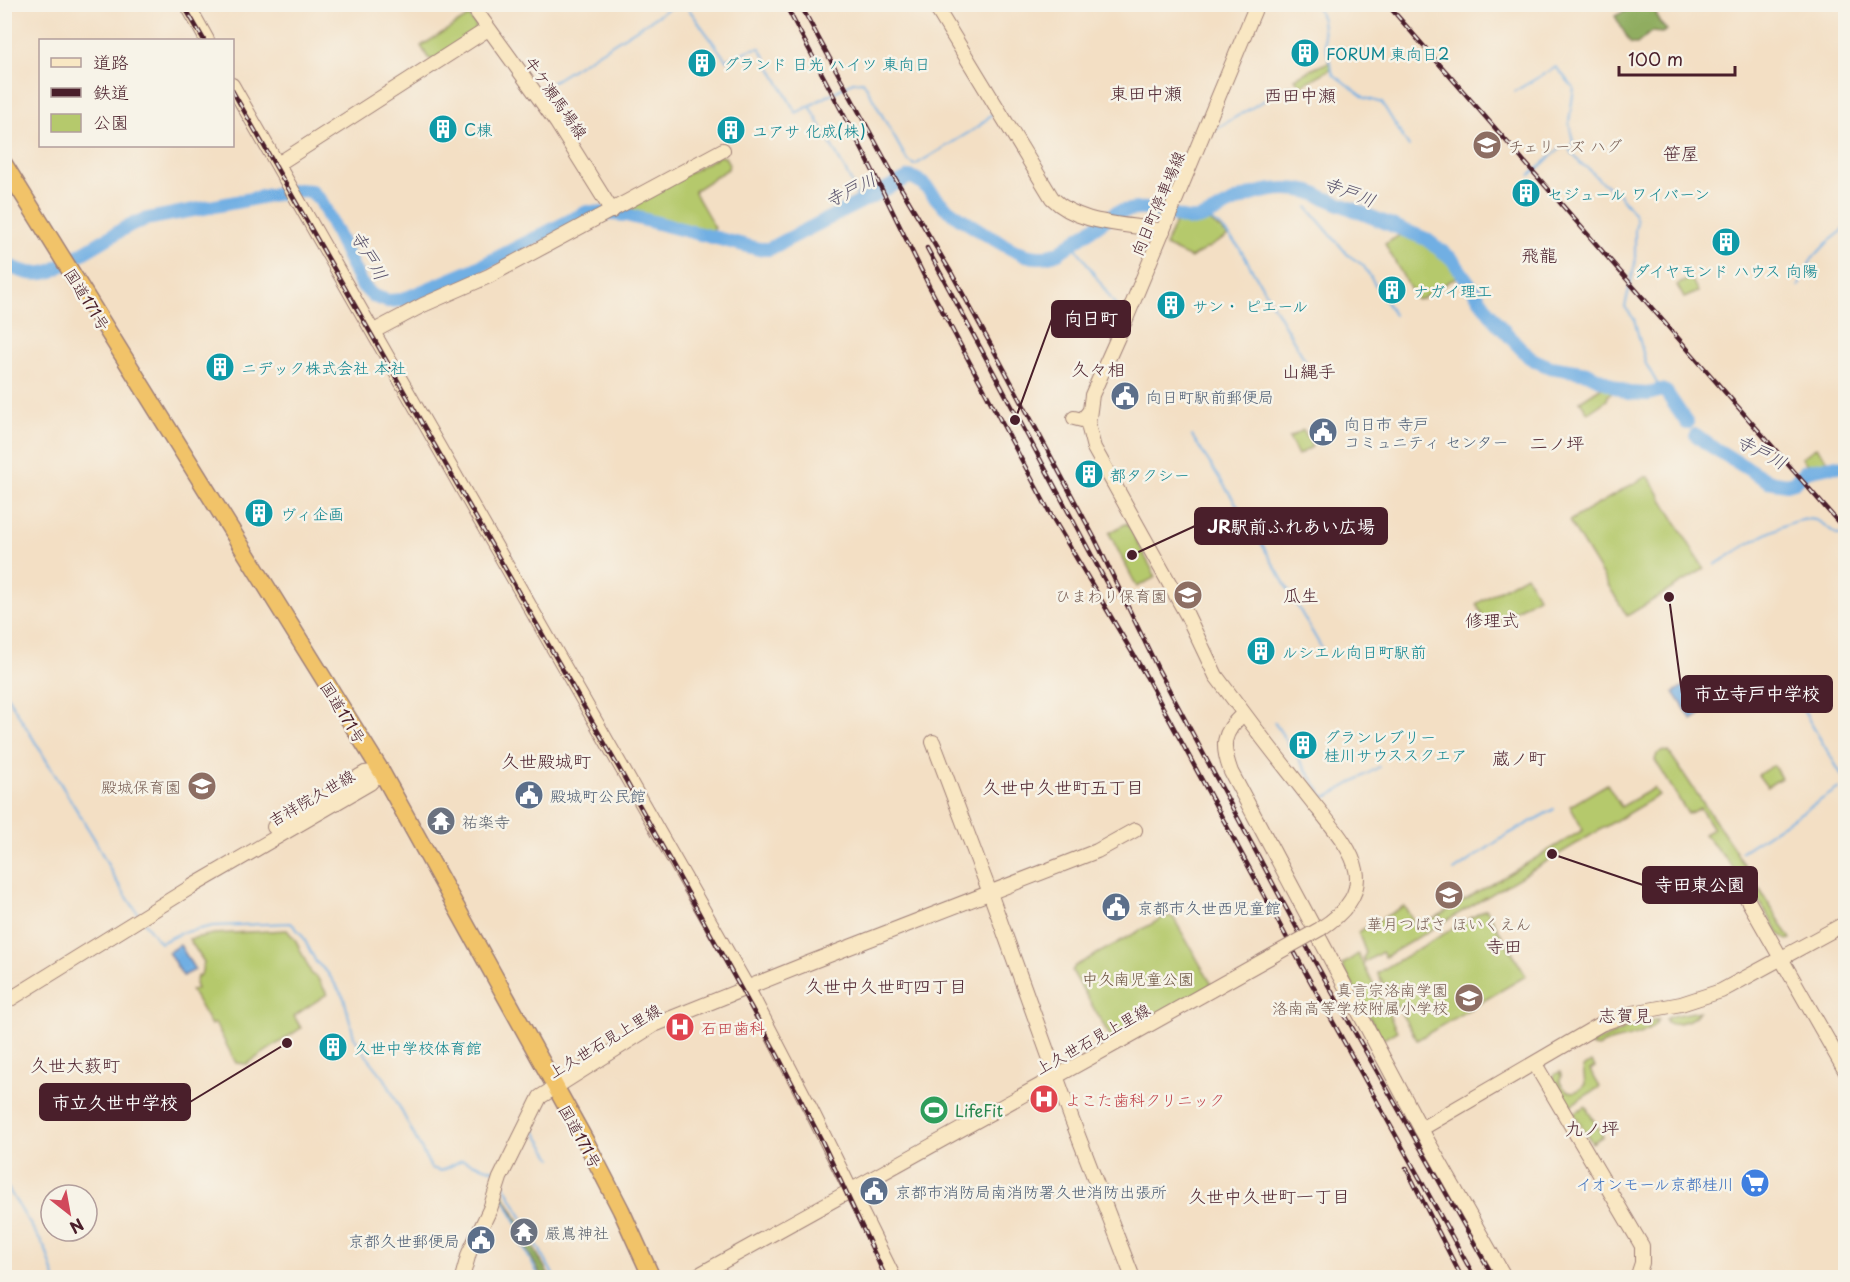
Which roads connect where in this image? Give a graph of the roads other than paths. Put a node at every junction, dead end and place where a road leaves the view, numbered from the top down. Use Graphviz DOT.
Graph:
graph roads {
  1 [pos="187,4"];
  2 [pos="471,4"];
  3 [pos="934,4"];
  4 [pos="1257,4"];
  5 [pos="488,29"];
  6 [pos="206,39"];
  7 [pos="234,88"];
  8 [pos="723,150"];
  9 [pos="4,164"];
  10 [pos="278,164"];
  11 [pos="612,211"];
  12 [pos="1167,220"];
  13 [pos="374,332"];
  14 [pos="1088,413"];
  15 [pos="1074,418"];
  16 [pos="1243,714"];
  17 [pos="933,742"];
  18 [pos="381,771"];
  19 [pos="1135,830"];
  20 [pos="1732,878"];
  21 [pos="990,893"];
  22 [pos="1845,923"];
  23 [pos="1781,958"];
  24 [pos="747,987"];
  25 [pos="4,993"];
  26 [pos="4,1004"];
  27 [pos="1535,1064"];
  28 [pos="1845,1072"];
  29 [pos="1057,1077"];
  30 [pos="555,1088"];
  31 [pos="1421,1129"];
  32 [pos="852,1190"];
  33 [pos="462,1278"];
  34 [pos="652,1278"];
  35 [pos="693,1278"];
  36 [pos="894,1278"];
  37 [pos="1132,1278"];
  38 [pos="1504,1278"];
  39 [pos="1637,1278"];
  1 -- 6 [label="street"];
  2 -- 5 [label="street, 牛ケ瀬馬場線"];
  3 -- 12 [label="street"];
  4 -- 12 [label="street, 向日町停車場線"];
  5 -- 10 [label="street"];
  5 -- 11 [label="street, 牛ケ瀬馬場線"];
  7 -- 10 [label="street"];
  8 -- 11 [label="street"];
  9 -- 18 [label="highway, 国道171号"];
  10 -- 13 [label="street"];
  11 -- 13 [label="street"];
  12 -- 14 [label="street, 向日町停車場線"];
  13 -- 24 [label="street"];
  14 -- 15 [label="street"];
  14 -- 16 [label="street, 上久世石見上里線"];
  16 -- 29 [label="street, 上久世石見上里線, bridge"];
  16 -- 31 [label="street"];
  17 -- 21 [label="street"];
  18 -- 25 [label="street, 吉祥院久世線"];
  18 -- 26 [label="street, 吉祥院久世線"];
  18 -- 30 [label="highway, 国道171号"];
  19 -- 21 [label="street, 上久世石見上里線"];
  20 -- 23 [label="street"];
  21 -- 24 [label="street, 上久世石見上里線"];
  21 -- 29 [label="street"];
  22 -- 23 [label="street"];
  23 -- 27 [label="street"];
  23 -- 28 [label="street"];
  24 -- 30 [label="street, 上久世石見上里線"];
  24 -- 32 [label="street"];
  27 -- 31 [label="street"];
  27 -- 39 [label="street"];
  29 -- 32 [label="street, 上久世石見上里線"];
  29 -- 37 [label="street"];
  30 -- 33 [label="street, 上久世石見上里線"];
  30 -- 34 [label="highway, 国道171号"];
  31 -- 38 [label="street"];
  32 -- 35 [label="street, 上久世石見上里線"];
  32 -- 36 [label="street"];
}
